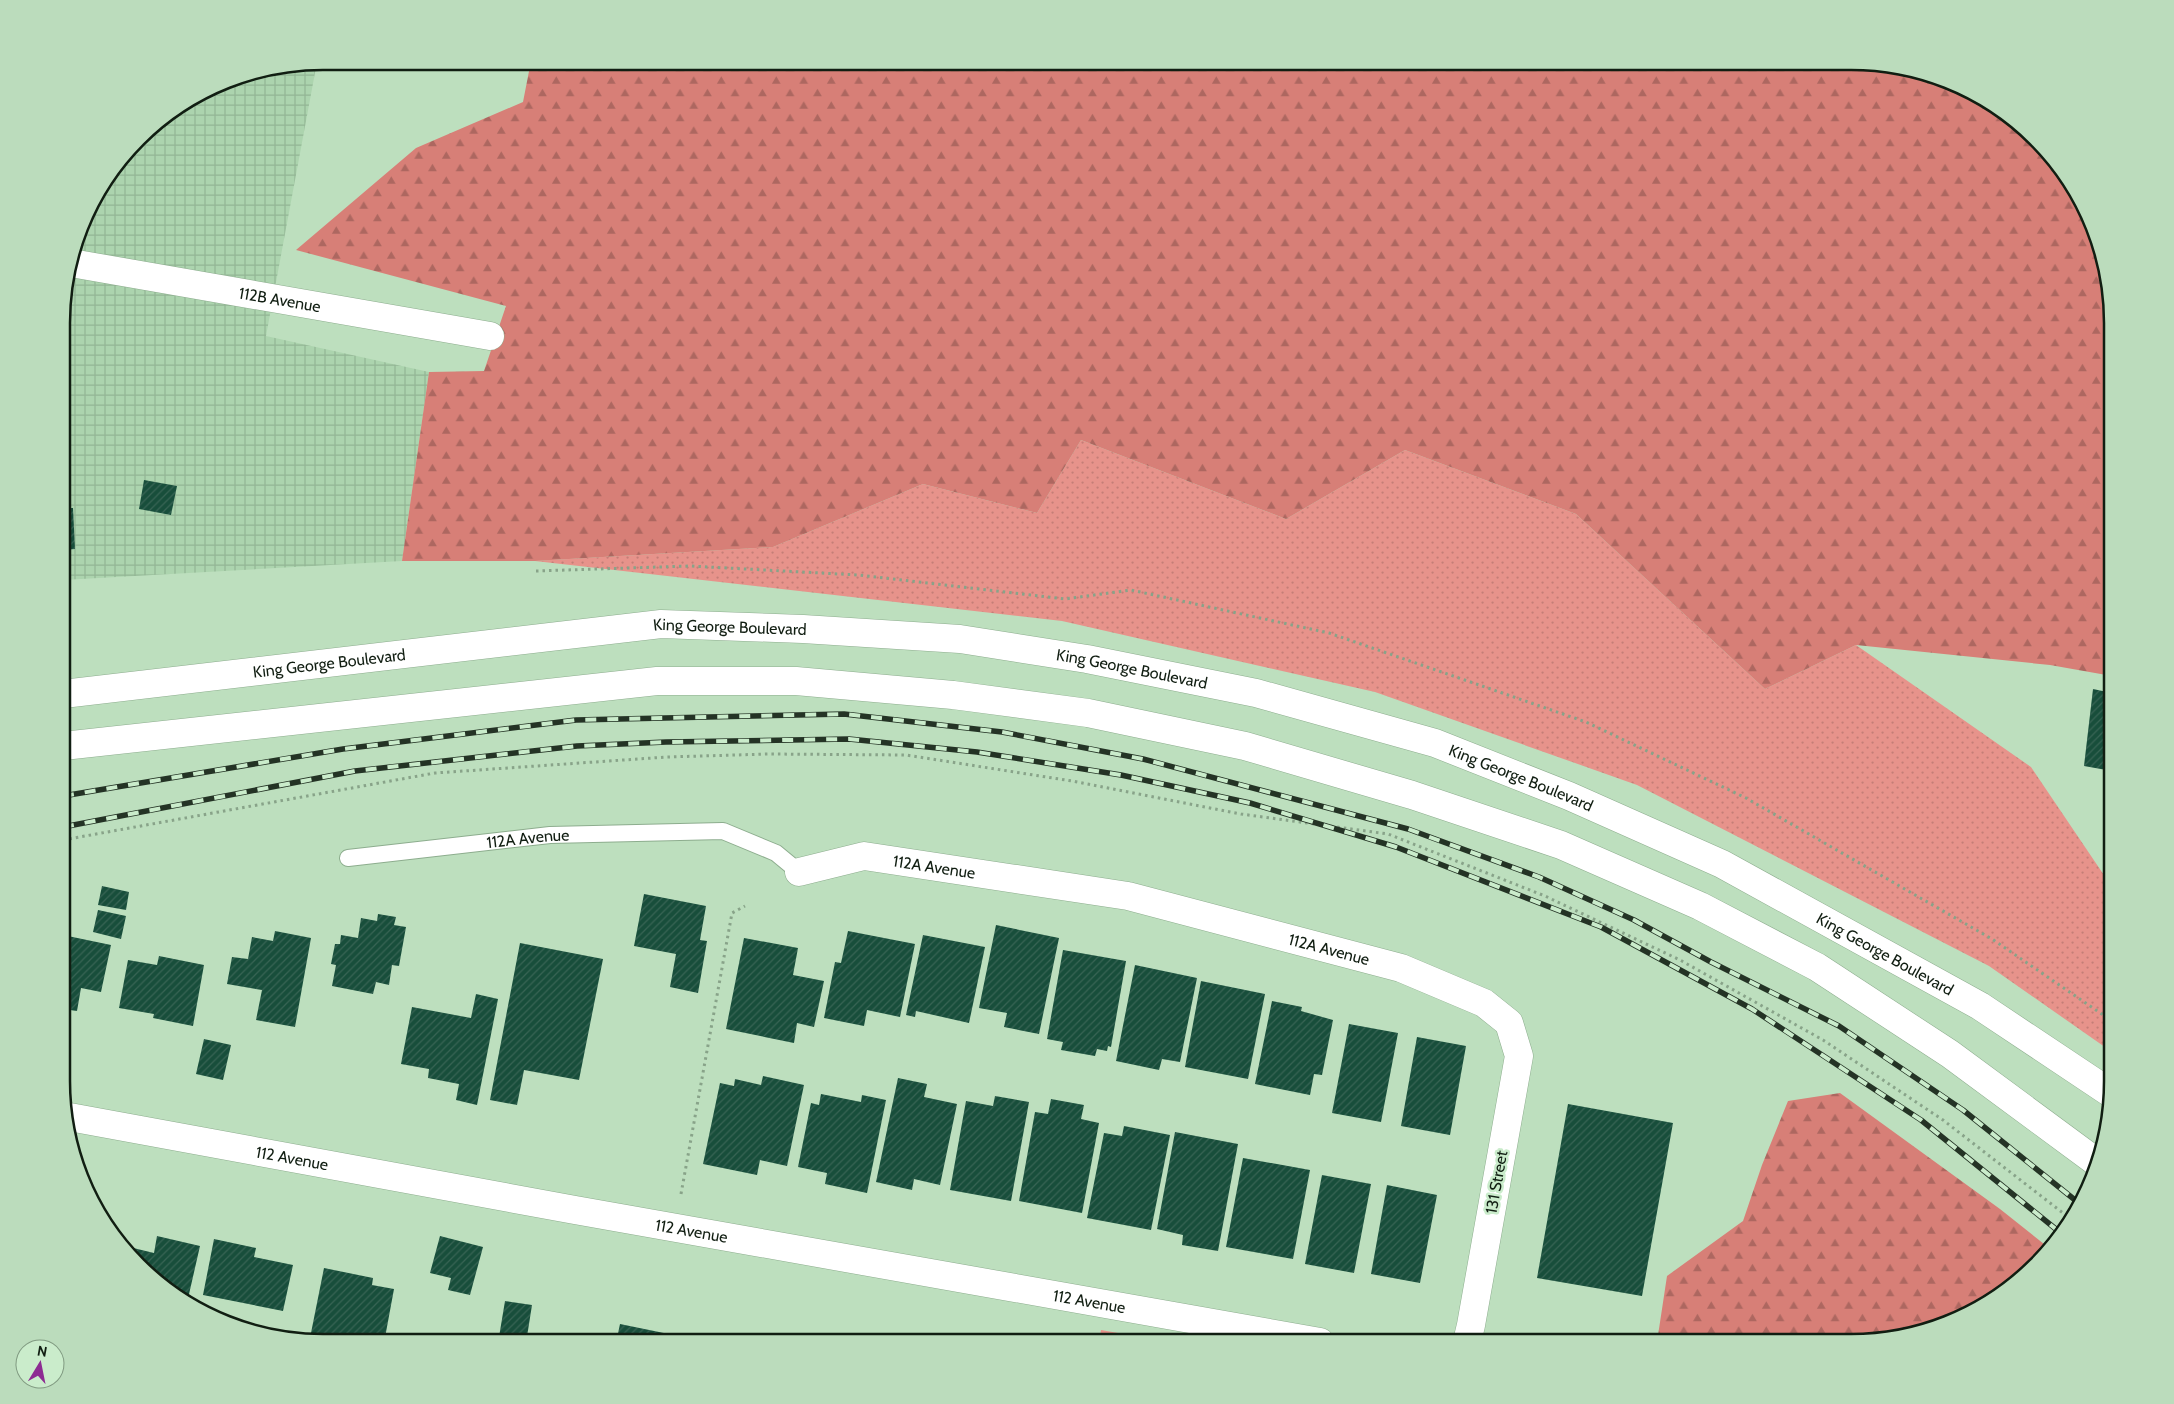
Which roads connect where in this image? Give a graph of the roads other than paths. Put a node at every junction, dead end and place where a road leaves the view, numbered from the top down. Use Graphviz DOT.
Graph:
graph roads {
  1 [pos="77,264"];
  2 [pos="490,336"];
  3 [pos="70,693"];
  4 [pos="70,745"];
  5 [pos="348,858"];
  6 [pos="799,872"];
  7 [pos="1510,1023"];
  8 [pos="2104,1088"];
  9 [pos="73,1118"];
  10 [pos="2092,1159"];
  11 [pos="1275,1334"];
  12 [pos="1469,1334"];
  1 -- 2 [label="main road, 112B Avenue"];
  3 -- 8 [label="main road, King George Boulevard"];
  4 -- 10 [label="main road"];
  5 -- 6 [label="lane, 112A Avenue"];
  6 -- 7 [label="main road, 112A Avenue"];
  7 -- 12 [label="main road, 131 Street"];
  9 -- 11 [label="main road, 112 Avenue"];
}
